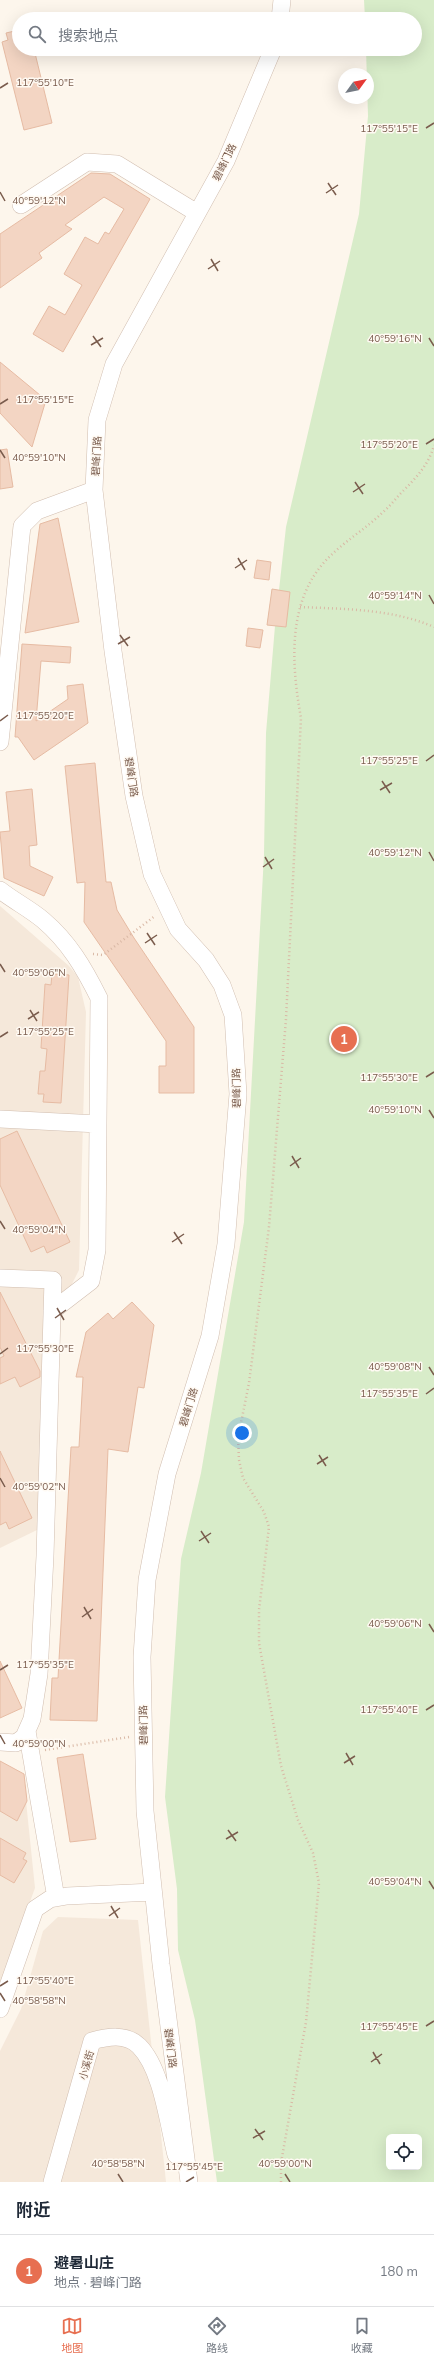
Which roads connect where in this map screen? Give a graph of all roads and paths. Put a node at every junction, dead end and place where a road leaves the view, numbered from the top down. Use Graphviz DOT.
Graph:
graph roads {
  1 [pos="282,0"];
  2 [pos="281,12"];
  3 [pos="270,56"];
  4 [pos="21,205"];
  5 [pos="197,214"];
  6 [pos="434,445"];
  7 [pos="94,490"];
  8 [pos="300,607"];
  9 [pos="434,627"];
  10 [pos="0,742"];
  11 [pos="0,890"];
  12 [pos="168,907"];
  13 [pos="89,954"];
  14 [pos="0,1119"];
  15 [pos="98,1124"];
  16 [pos="0,1278"];
  17 [pos="52,1311"];
  18 [pos="27,1731"];
  19 [pos="143,1735"];
  20 [pos="0,1742"];
  21 [pos="30,1752"];
  22 [pos="153,1892"];
  23 [pos="56,1898"];
  24 [pos="0,2009"];
  25 [pos="52,2182"];
  26 [pos="183,2182"];
  27 [pos="189,2182"];
  28 [pos="281,2182"];
  1 -- 2 [label="street"];
  3 -- 5 [label="street, 碧峰门路"];
  4 -- 5 [label="street"];
  5 -- 7 [label="street, 碧峰门路"];
  6 -- 8 [label="path"];
  7 -- 10 [label="street"];
  7 -- 12 [label="street, 碧峰门路"];
  8 -- 9 [label="path"];
  8 -- 28 [label="path"];
  11 -- 15 [label="street"];
  12 -- 13 [label="path"];
  12 -- 19 [label="street, 碧峰门路"];
  14 -- 15 [label="street"];
  15 -- 17 [label="street"];
  16 -- 17 [label="street"];
  17 -- 18 [label="street"];
  18 -- 20 [label="street"];
  18 -- 21 [label="street"];
  19 -- 21 [label="path"];
  19 -- 22 [label="street, 碧峰门路"];
  21 -- 23 [label="street"];
  22 -- 23 [label="street"];
  22 -- 27 [label="street, 碧峰门路"];
  23 -- 24 [label="street"];
  25 -- 26 [label="street, 小溪街"];
}
